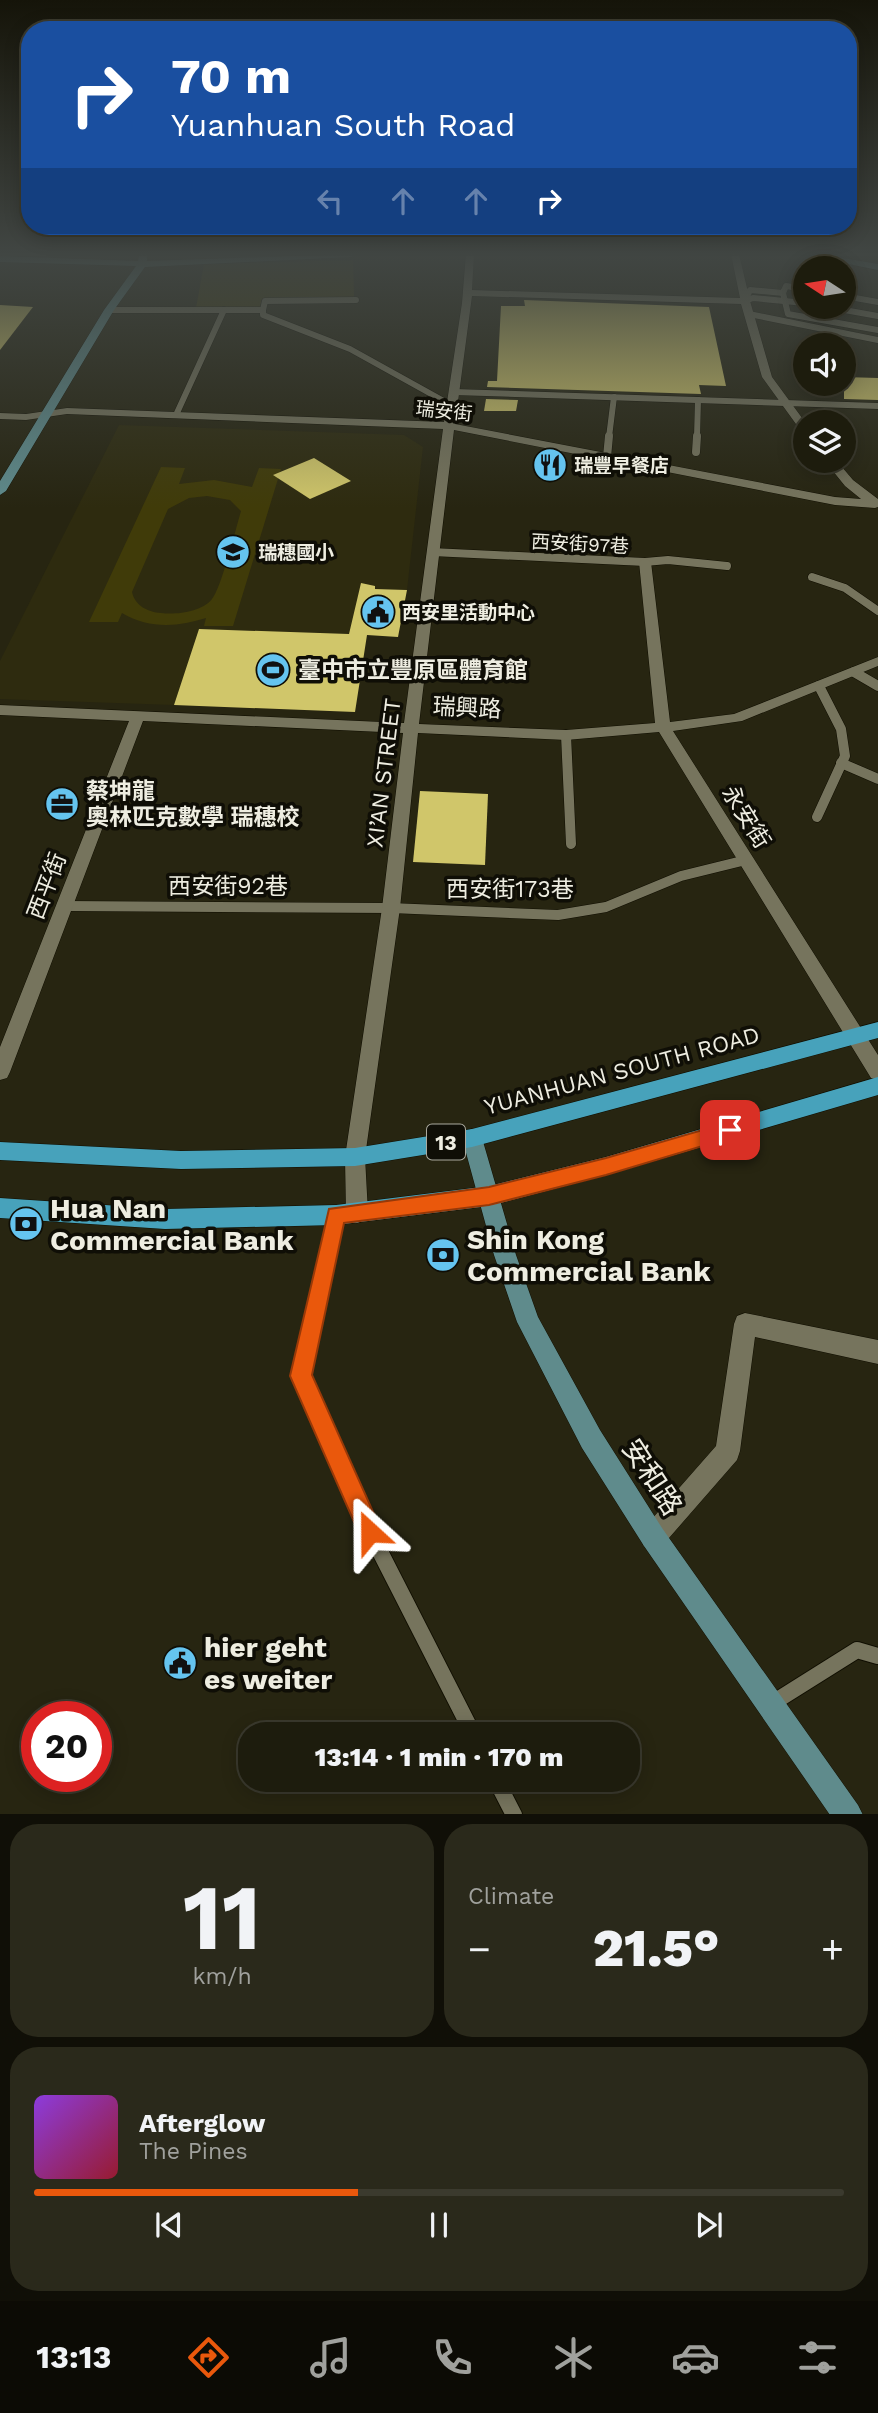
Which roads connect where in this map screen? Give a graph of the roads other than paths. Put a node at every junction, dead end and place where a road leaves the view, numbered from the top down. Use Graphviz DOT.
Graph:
graph roads {
  1 [pos="92,339"];
  2 [pos="211,339"];
  3 [pos="328,339"];
  4 [pos="462,339"];
  5 [pos="756,339"];
  6 [pos="454,392"];
  7 [pos="614,397"];
  8 [pos="698,400"];
  9 [pos="783,401"];
  10 [pos="451,405"];
  11 [pos="878,406"];
  12 [pos="46,414"];
  13 [pos="793,414"];
  14 [pos="176,415"];
  15 [pos="0,416"];
  16 [pos="449,426"];
  17 [pos="696,452"];
  18 [pos="607,457"];
  19 [pos="841,473"];
  20 [pos="0,491"];
  21 [pos="877,504"];
  22 [pos="432,552"];
  23 [pos="645,562"];
  24 [pos="727,566"];
  25 [pos="812,577"];
  26 [pos="878,611"];
  27 [pos="878,661"];
  28 [pos="854,672"];
  29 [pos="878,685"];
  30 [pos="819,686"];
  31 [pos="0,710"];
  32 [pos="137,718"];
  33 [pos="663,727"];
  34 [pos="413,729"];
  35 [pos="566,735"];
  36 [pos="842,763"];
  37 [pos="878,779"];
  38 [pos="817,817"];
  39 [pos="571,844"];
  40 [pos="746,860"];
  41 [pos="64,906"];
  42 [pos="391,908"];
  43 [pos="878,1030"];
  44 [pos="857,1036"];
  45 [pos="0,1072"];
  46 [pos="878,1072"];
  47 [pos="878,1086"];
  48 [pos="472,1138"];
  49 [pos="0,1151"];
  50 [pos="355,1157"];
  51 [pos="489,1196"];
  52 [pos="0,1208"];
  53 [pos="346,1214"];
  54 [pos="878,1352"];
  55 [pos="653,1537"];
  56 [pos="878,1656"];
  57 [pos="771,1704"];
  58 [pos="467,1722"];
  59 [pos="502,1792"];
  60 [pos="513,1814"];
  61 [pos="847,1814"];
  1 -- 12 [label="street"];
  2 -- 14 [label="lane"];
  3 -- 10 [label="lane"];
  4 -- 6 [label="street, XI’AN STREET"];
  5 -- 9 [label="street"];
  6 -- 7 [label="lane"];
  6 -- 10 [label="street, XI’AN STREET"];
  7 -- 8 [label="lane"];
  7 -- 18 [label="lane"];
  8 -- 9 [label="lane"];
  8 -- 17 [label="lane"];
  9 -- 11 [label="lane"];
  9 -- 13 [label="street"];
  10 -- 16 [label="street, XI’AN STREET"];
  12 -- 14 [label="street, 瑞安街"];
  12 -- 15 [label="street, 瑞安街"];
  12 -- 20 [label="street"];
  14 -- 16 [label="street, 瑞安街"];
  16 -- 18 [label="street, 瑞安街"];
  16 -- 22 [label="street, XI’AN STREET"];
  18 -- 21 [label="street, 瑞安街"];
  19 -- 21 [label="street"];
  22 -- 23 [label="lane, 西安街97巷"];
  22 -- 34 [label="street, XI’AN STREET"];
  23 -- 24 [label="lane, 西安街97巷"];
  23 -- 33 [label="street, 永安街"];
  25 -- 26 [label="lane"];
  27 -- 28 [label="street, 瑞興路"];
  28 -- 29 [label="lane"];
  28 -- 30 [label="street, 瑞興路"];
  30 -- 33 [label="street, 瑞興路"];
  30 -- 36 [label="lane"];
  31 -- 32 [label="street, 瑞興路"];
  32 -- 34 [label="street, 瑞興路"];
  32 -- 41 [label="street, 西平街"];
  33 -- 35 [label="street, 瑞興路"];
  33 -- 40 [label="street, 永安街"];
  34 -- 35 [label="street, 瑞興路"];
  34 -- 42 [label="street, XI’AN STREET"];
  35 -- 39 [label="lane"];
  36 -- 37 [label="lane"];
  36 -- 38 [label="lane"];
  40 -- 42 [label="lane, 西安街173巷"];
  40 -- 44 [label="street, 永安街"];
  41 -- 42 [label="lane, 西安街92巷"];
  41 -- 45 [label="street, 西平街"];
  42 -- 50 [label="street, XI’AN STREET"];
  43 -- 44 [label="main road, YUANHUAN SOUTH ROAD / 13"];
  44 -- 46 [label="street, 永安街"];
  44 -- 48 [label="main road, YUANHUAN SOUTH ROAD / 13"];
  47 -- 51 [label="main road"];
  48 -- 50 [label="main road, YUANHUAN SOUTH ROAD / 13"];
  48 -- 51 [label="street, 安和路"];
  49 -- 50 [label="main road, YUANHUAN SOUTH ROAD / 13"];
  50 -- 53 [label="street, XI’AN STREET"];
  51 -- 53 [label="main road"];
  51 -- 55 [label="street, 安和路"];
  52 -- 53 [label="main road"];
  53 -- 58 [label="lane"];
  54 -- 55 [label="street"];
  55 -- 57 [label="street, 安和路"];
  56 -- 57 [label="lane"];
  57 -- 61 [label="street, 安和路"];
  59 -- 60 [label="lane"];
}
